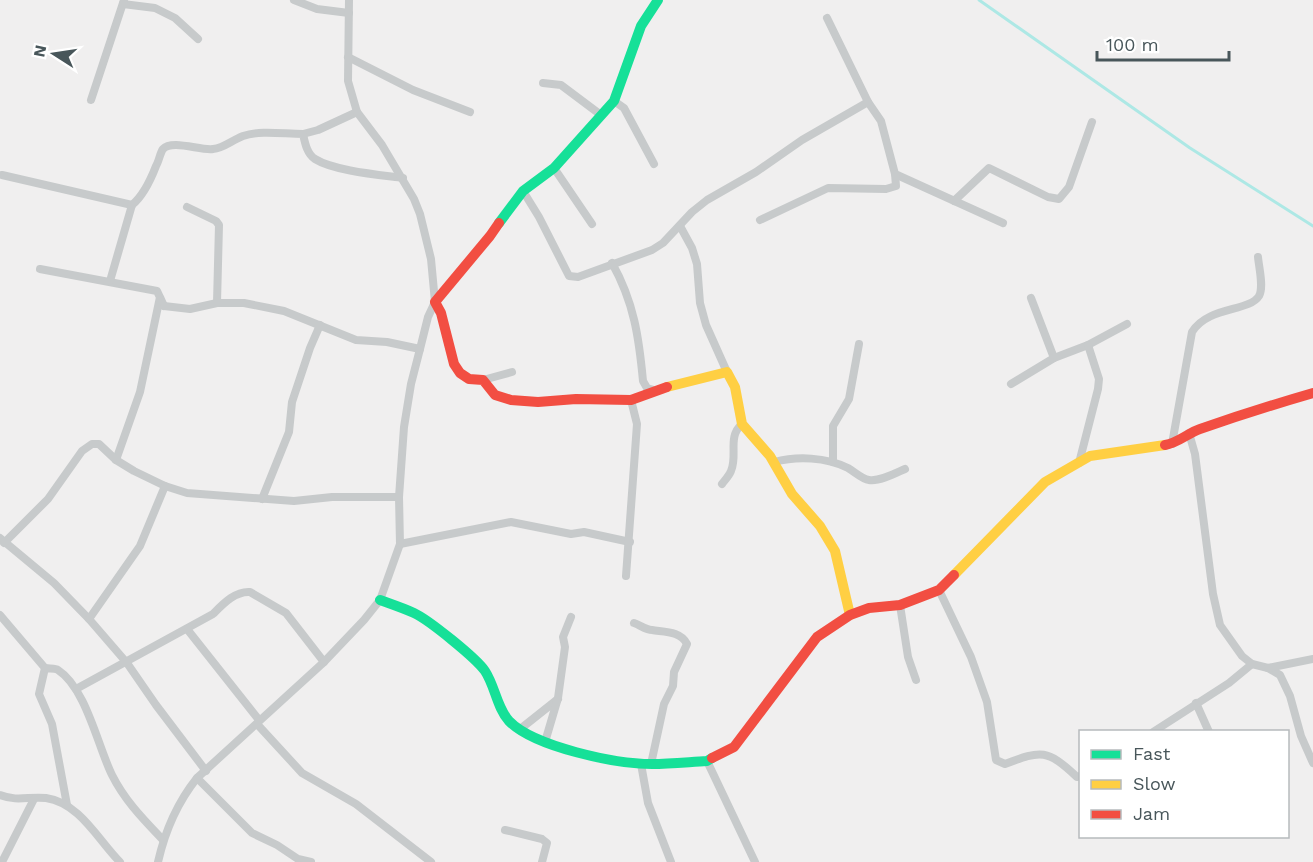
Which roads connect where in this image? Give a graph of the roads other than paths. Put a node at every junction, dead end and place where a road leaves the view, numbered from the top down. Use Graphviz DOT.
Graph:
graph roads {
  1 [pos="294,0"];
  2 [pos="349,0"];
  3 [pos="658,0"];
  4 [pos="123,2"];
  5 [pos="349,13"];
  6 [pos="827,18"];
  7 [pos="198,39"];
  8 [pos="348,57"];
  9 [pos="543,83"];
  10 [pos="91,100"];
  11 [pos="614,101"];
  12 [pos="868,102"];
  13 [pos="357,112"];
  14 [pos="470,112"];
  15 [pos="601,114"];
  16 [pos="1092,122"];
  17 [pos="303,134"];
  18 [pos="654,164"];
  19 [pos="554,168"];
  20 [pos="896,174"];
  21 [pos="2,175"];
  22 [pos="403,178"];
  23 [pos="523,191"];
  24 [pos="954,201"];
  25 [pos="132,205"];
  26 [pos="188,207"];
  27 [pos="760,220"];
  28 [pos="1003,223"];
  29 [pos="592,224"];
  30 [pos="680,226"];
  31 [pos="1258,257"];
  32 [pos="612,263"];
  33 [pos="40,269"];
  34 [pos="110,281"];
  35 [pos="1031,298"];
  36 [pos="435,302"];
  37 [pos="217,303"];
  38 [pos="164,306"];
  39 [pos="1127,324"];
  40 [pos="320,325"];
  41 [pos="859,344"];
  42 [pos="1088,345"];
  43 [pos="420,349"];
  44 [pos="1054,358"];
  45 [pos="512,372"];
  46 [pos="727,372"];
  47 [pos="483,380"];
  48 [pos="1011,384"];
  49 [pos="656,390"];
  50 [pos="1313,393"];
  51 [pos="631,400"];
  52 [pos="742,424"];
  53 [pos="1189,433"];
  54 [pos="1172,444"];
  55 [pos="116,460"];
  56 [pos="774,462"];
  57 [pos="833,462"];
  58 [pos="1079,463"];
  59 [pos="905,469"];
  60 [pos="722,484"];
  61 [pos="165,486"];
  62 [pos="399,496"];
  63 [pos="262,500"];
  64 [pos="2,540"];
  65 [pos="630,542"];
  66 [pos="400,544"];
  67 [pos="626,576"];
  68 [pos="939,590"];
  69 [pos="380,600"];
  70 [pos="900,605"];
  71 [pos="0,615"];
  72 [pos="850,615"];
  73 [pos="571,617"];
  74 [pos="89,619"];
  75 [pos="634,622"];
  76 [pos="187,629"];
  77 [pos="1313,658"];
  78 [pos="324,662"];
  79 [pos="127,663"];
  80 [pos="1252,664"];
  81 [pos="45,668"];
  82 [pos="1268,668"];
  83 [pos="916,680"];
  84 [pos="76,689"];
  85 [pos="558,698"];
  86 [pos="1196,703"];
  87 [pos="258,722"];
  88 [pos="519,730"];
  89 [pos="1156,730"];
  90 [pos="1208,730"];
  91 [pos="545,742"];
  92 [pos="706,761"];
  93 [pos="1313,762"];
  94 [pos="646,764"];
  95 [pos="207,771"];
  96 [pos="1079,776"];
  97 [pos="197,778"];
  98 [pos="0,795"];
  99 [pos="34,799"];
  100 [pos="66,805"];
  101 [pos="505,830"];
  102 [pos="163,840"];
  103 [pos="2,862"];
  104 [pos="120,862"];
  105 [pos="158,862"];
  106 [pos="311,862"];
  107 [pos="430,862"];
  108 [pos="542,862"];
  109 [pos="671,862"];
  110 [pos="755,862"];
  1 -- 5 [label="street"];
  2 -- 5 [label="street"];
  3 -- 11 [label="street"];
  4 -- 7 [label="street"];
  4 -- 10 [label="street"];
  5 -- 8 [label="street"];
  6 -- 12 [label="street"];
  8 -- 13 [label="street"];
  8 -- 14 [label="street"];
  9 -- 15 [label="street"];
  11 -- 15 [label="street"];
  11 -- 18 [label="street"];
  12 -- 20 [label="street"];
  12 -- 30 [label="street"];
  13 -- 17 [label="street"];
  13 -- 22 [label="street"];
  15 -- 19 [label="street"];
  16 -- 24 [label="street"];
  17 -- 22 [label="street"];
  17 -- 25 [label="street"];
  19 -- 23 [label="street"];
  19 -- 29 [label="street"];
  20 -- 24 [label="street"];
  20 -- 27 [label="street"];
  21 -- 25 [label="street"];
  22 -- 36 [label="street"];
  23 -- 32 [label="street"];
  23 -- 36 [label="street"];
  24 -- 28 [label="street"];
  25 -- 34 [label="street"];
  26 -- 37 [label="street"];
  30 -- 32 [label="street"];
  30 -- 46 [label="street"];
  31 -- 54 [label="street"];
  32 -- 49 [label="street"];
  33 -- 34 [label="street"];
  34 -- 38 [label="street"];
  35 -- 44 [label="street"];
  36 -- 43 [label="street"];
  36 -- 47 [label="street"];
  37 -- 38 [label="street"];
  37 -- 40 [label="street"];
  38 -- 55 [label="street"];
  39 -- 42 [label="street"];
  40 -- 43 [label="street"];
  40 -- 63 [label="street"];
  41 -- 57 [label="street"];
  42 -- 44 [label="street"];
  42 -- 58 [label="street"];
  43 -- 62 [label="street"];
  44 -- 48 [label="street"];
  45 -- 47 [label="street"];
  46 -- 49 [label="street"];
  46 -- 52 [label="street"];
  47 -- 51 [label="street"];
  49 -- 51 [label="street"];
  50 -- 53 [label="street"];
  51 -- 65 [label="street"];
  52 -- 56 [label="street"];
  52 -- 60 [label="street"];
  53 -- 54 [label="street"];
  53 -- 80 [label="street"];
  54 -- 58 [label="street"];
  55 -- 61 [label="street"];
  55 -- 64 [label="street"];
  56 -- 57 [label="street"];
  56 -- 72 [label="street"];
  57 -- 59 [label="street"];
  58 -- 68 [label="street"];
  61 -- 63 [label="street"];
  61 -- 74 [label="street"];
  62 -- 63 [label="street"];
  62 -- 66 [label="street"];
  64 -- 74 [label="street"];
  65 -- 66 [label="street"];
  65 -- 67 [label="street"];
  66 -- 69 [label="street"];
  68 -- 70 [label="street"];
  68 -- 96 [label="street"];
  69 -- 78 [label="street"];
  69 -- 88 [label="street"];
  70 -- 72 [label="street"];
  70 -- 83 [label="street"];
  71 -- 81 [label="street"];
  72 -- 92 [label="street"];
  73 -- 85 [label="street"];
  74 -- 79 [label="street"];
  75 -- 94 [label="street"];
  76 -- 78 [label="street"];
  76 -- 79 [label="street"];
  76 -- 87 [label="street"];
  77 -- 82 [label="street"];
  78 -- 87 [label="street"];
  79 -- 84 [label="street"];
  79 -- 95 [label="street"];
  80 -- 82 [label="street"];
  80 -- 86 [label="street"];
  81 -- 84 [label="street"];
  81 -- 100 [label="street"];
  82 -- 93 [label="street"];
  84 -- 102 [label="street"];
  85 -- 88 [label="street"];
  85 -- 91 [label="street"];
  86 -- 89 [label="street"];
  86 -- 90 [label="street"];
  87 -- 95 [label="street"];
  87 -- 107 [label="street"];
  88 -- 91 [label="street"];
  91 -- 94 [label="street"];
  92 -- 94 [label="street"];
  92 -- 110 [label="street"];
  94 -- 109 [label="street"];
  95 -- 97 [label="street"];
  97 -- 102 [label="street"];
  97 -- 106 [label="street"];
  98 -- 99 [label="street"];
  99 -- 100 [label="street"];
  99 -- 103 [label="street"];
  100 -- 104 [label="street"];
  101 -- 108 [label="street"];
  102 -- 105 [label="street"];
}
